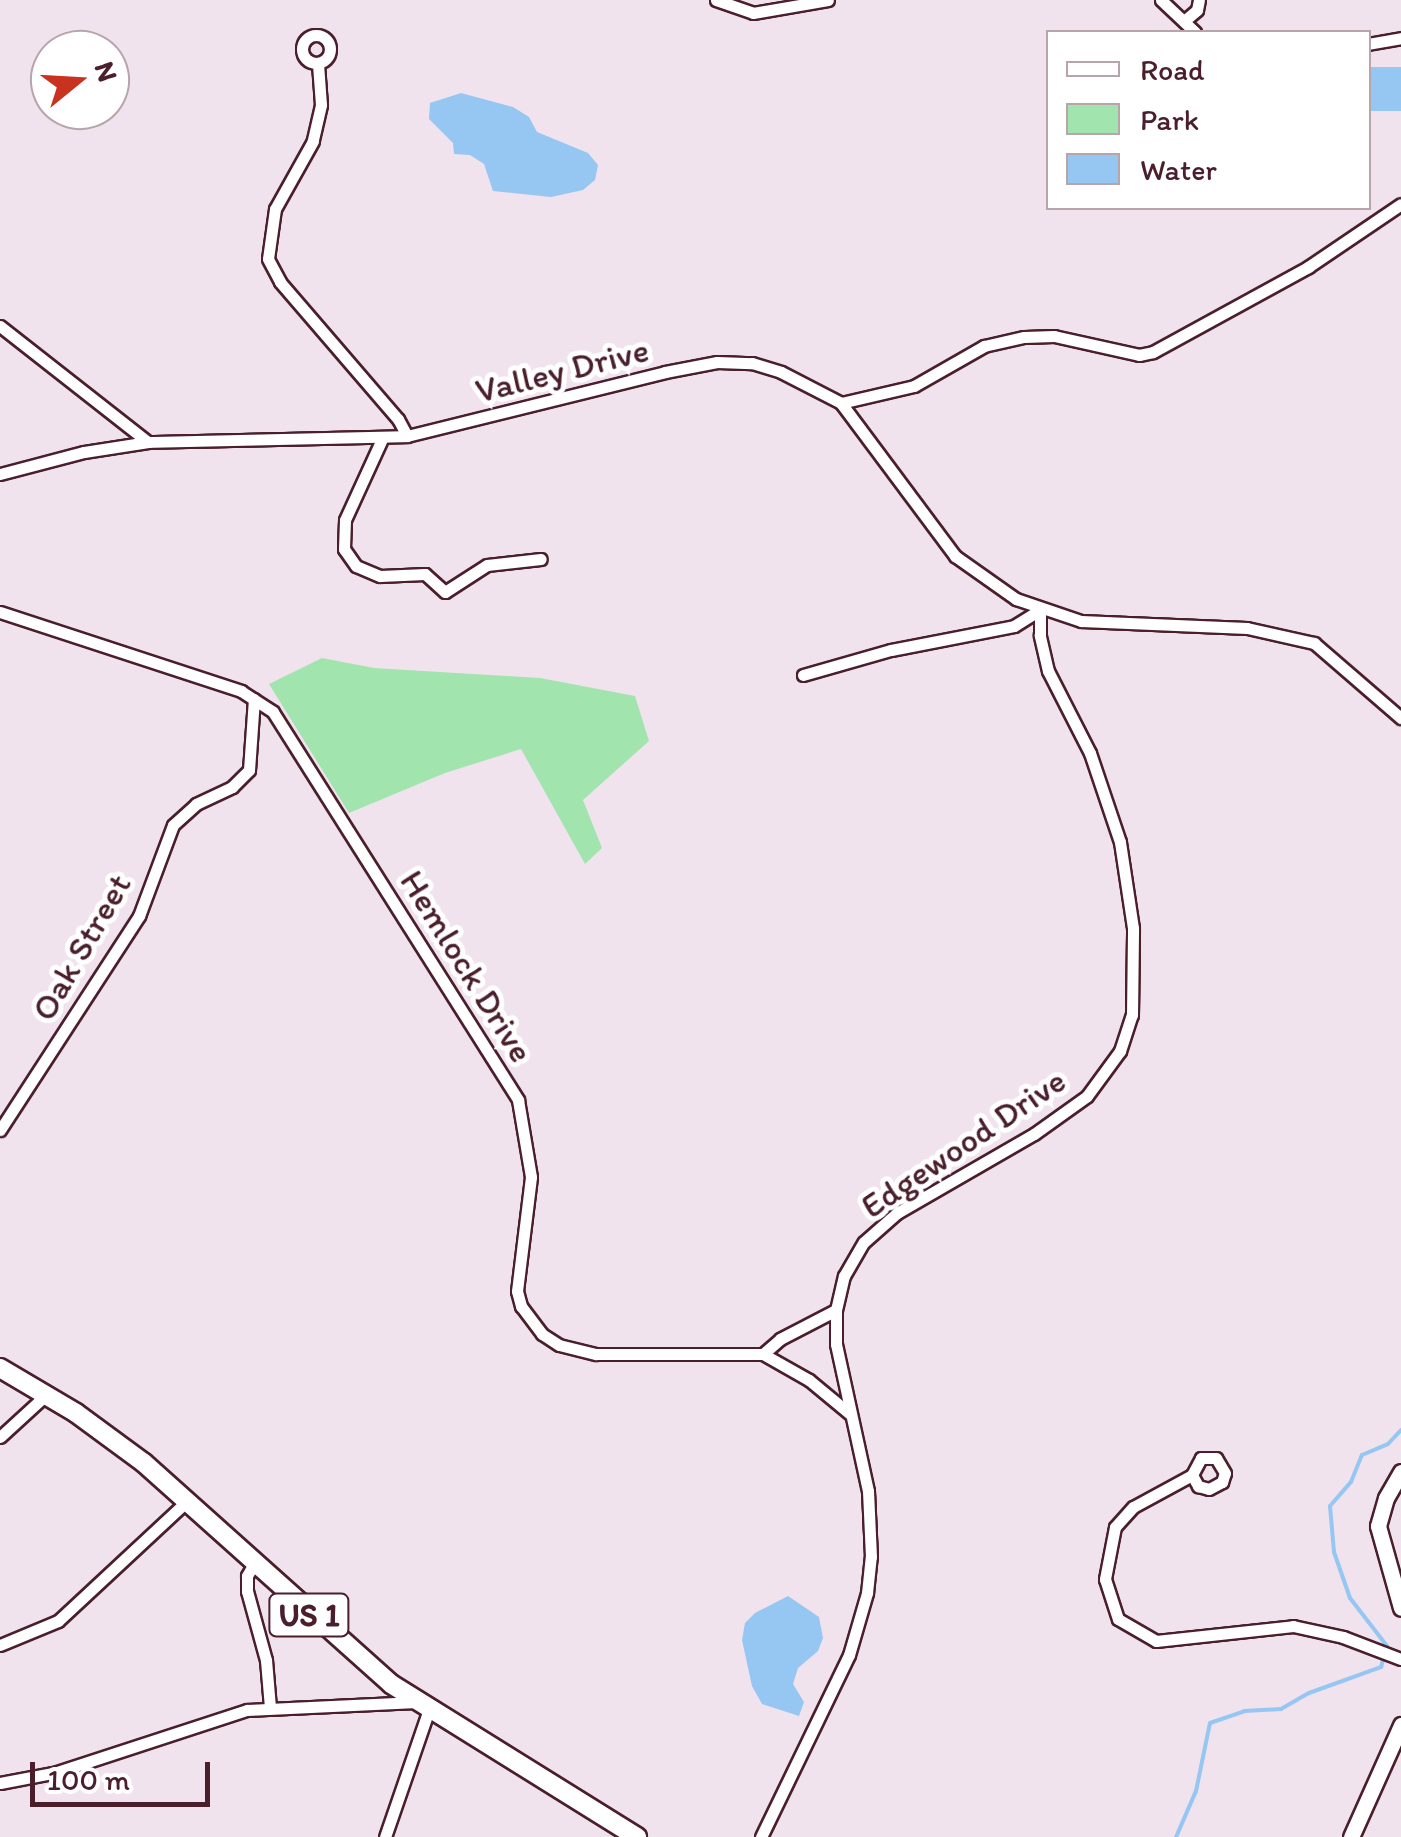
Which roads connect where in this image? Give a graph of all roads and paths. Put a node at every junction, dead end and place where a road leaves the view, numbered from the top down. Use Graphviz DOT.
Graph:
graph roads {
  1 [pos="716,0"];
  2 [pos="828,0"];
  3 [pos="1161,0"];
  4 [pos="1198,0"];
  5 [pos="1184,20"];
  6 [pos="1193,30"];
  7 [pos="1401,38"];
  8 [pos="1371,43"];
  9 [pos="318,64"];
  10 [pos="1401,204"];
  11 [pos="0,326"];
  12 [pos="841,403"];
  13 [pos="407,436"];
  14 [pos="382,439"];
  15 [pos="148,442"];
  16 [pos="0,474"];
  17 [pos="540,559"];
  18 [pos="1040,610"];
  19 [pos="0,612"];
  20 [pos="803,676"];
  21 [pos="254,700"];
  22 [pos="1401,718"];
  23 [pos="0,1130"];
  24 [pos="836,1310"];
  25 [pos="763,1354"];
  26 [pos="0,1368"];
  27 [pos="46,1394"];
  28 [pos="850,1414"];
  29 [pos="0,1438"];
  30 [pos="1401,1472"];
  31 [pos="1192,1476"];
  32 [pos="188,1500"];
  33 [pos="255,1562"];
  34 [pos="1401,1608"];
  35 [pos="0,1645"];
  36 [pos="1401,1659"];
  37 [pos="423,1706"];
  38 [pos="270,1708"];
  39 [pos="1401,1725"];
  40 [pos="0,1784"];
  41 [pos="385,1837"];
  42 [pos="637,1837"];
  43 [pos="761,1837"];
  44 [pos="1352,1837"];
  1 -- 2 [label="street"];
  3 -- 5 [label="street"];
  4 -- 5 [label="street"];
  5 -- 6 [label="street"];
  7 -- 8 [label="street"];
  9 -- 13 [label="street"];
  10 -- 12 [label="street"];
  11 -- 15 [label="street"];
  12 -- 13 [label="street, Valley Drive"];
  12 -- 18 [label="street, Valley Drive"];
  13 -- 14 [label="street, Valley Drive"];
  14 -- 15 [label="street, Valley Drive"];
  14 -- 17 [label="street"];
  15 -- 16 [label="street, Valley Drive"];
  18 -- 20 [label="street"];
  18 -- 22 [label="street, Valley Drive"];
  18 -- 24 [label="street, Edgewood Drive"];
  19 -- 21 [label="street, Hemlock Drive"];
  21 -- 23 [label="street, Oak Street"];
  21 -- 25 [label="street, Hemlock Drive"];
  24 -- 25 [label="street"];
  24 -- 28 [label="street, Edgewood Drive"];
  25 -- 28 [label="street"];
  26 -- 27 [label="main road, US 1"];
  27 -- 29 [label="street"];
  27 -- 32 [label="main road, US 1"];
  28 -- 43 [label="street, Edgewood Drive"];
  30 -- 34 [label="street"];
  31 -- 36 [label="street"];
  32 -- 33 [label="main road, US 1"];
  32 -- 35 [label="street"];
  33 -- 37 [label="main road, US 1"];
  33 -- 38 [label="street"];
  37 -- 38 [label="street"];
  37 -- 41 [label="street"];
  37 -- 42 [label="main road, US 1"];
  38 -- 40 [label="street"];
  39 -- 44 [label="street"];
}
